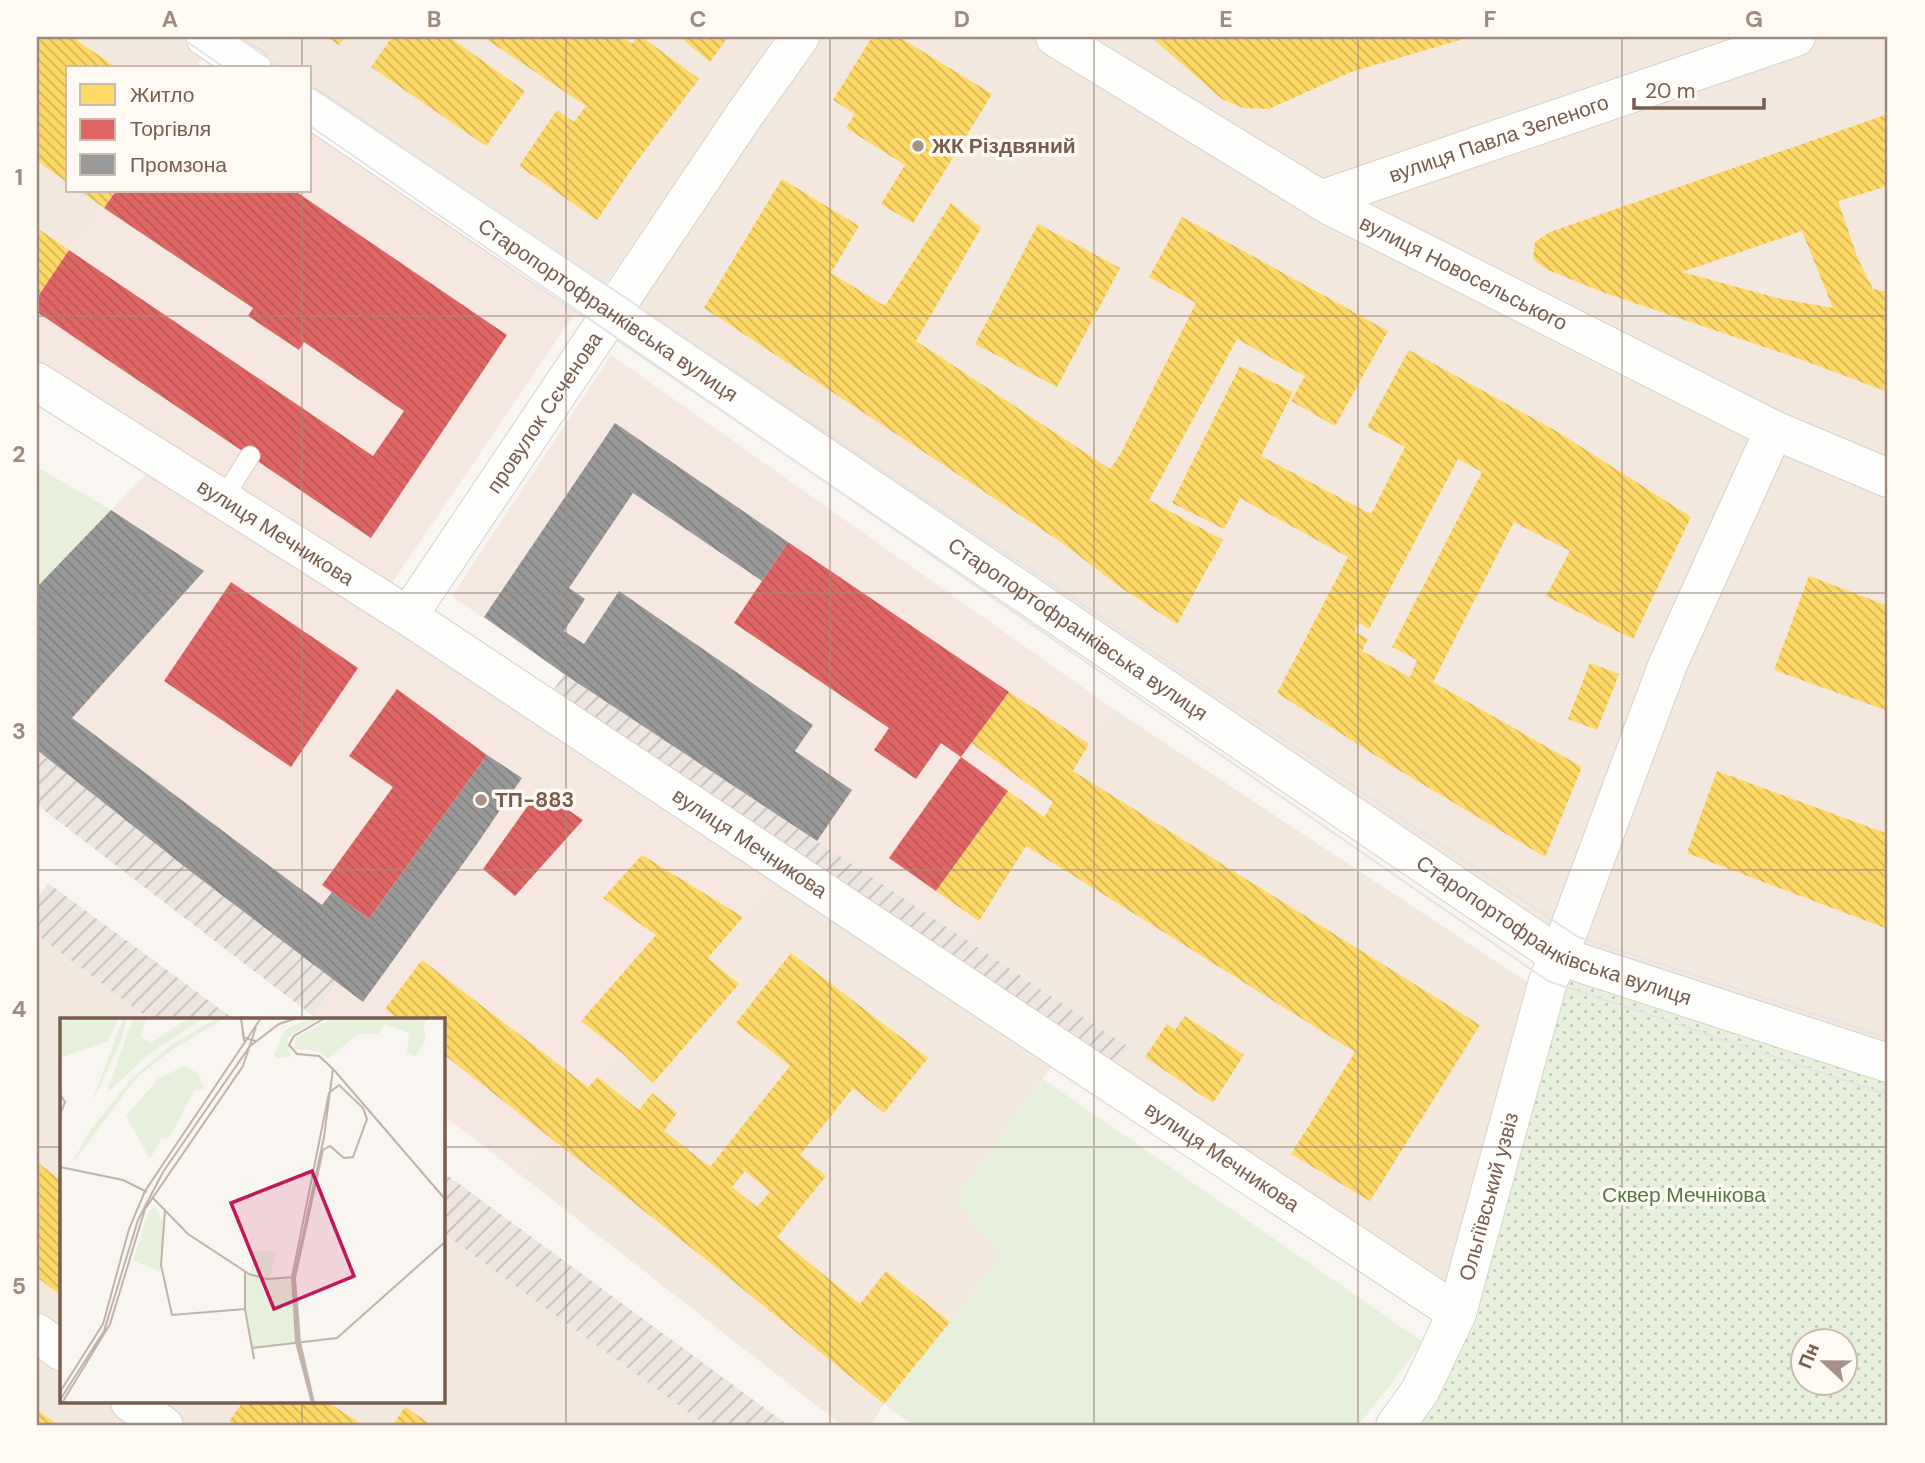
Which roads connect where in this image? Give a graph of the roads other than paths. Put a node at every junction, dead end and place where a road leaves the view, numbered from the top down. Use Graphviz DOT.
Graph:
graph roads {
  1 [pos="205,37"];
  2 [pos="800,37"];
  3 [pos="1055,37"];
  4 [pos="1797,37"];
  5 [pos="249,66"];
  6 [pos="312,109"];
  7 [pos="1320,200"];
  8 [pos="612,312"];
  9 [pos="37,382"];
  10 [pos="1774,430"];
  11 [pos="250,456"];
  12 [pos="1888,478"];
  13 [pos="222,499"];
  14 [pos="408,616"];
  15 [pos="1559,956"];
  16 [pos="1888,1063"];
  17 [pos="1457,1313"];
  18 [pos="37,1333"];
  19 [pos="60,1350"];
  20 [pos="133,1404"];
  21 [pos="164,1426"];
  22 [pos="1395,1426"];
  1 -- 5 [label="street"];
  2 -- 8 [label="street, провулок Сєченова"];
  3 -- 7 [label="street, вулиця Новосельського"];
  4 -- 7 [label="street, вулиця Павла Зеленого"];
  6 -- 8 [label="street, Старопортофранківська вулиця"];
  7 -- 10 [label="street, вулиця Новосельського"];
  8 -- 14 [label="street, провулок Сєченова"];
  8 -- 15 [label="street, Старопортофранківська вулиця"];
  9 -- 13 [label="street, вулиця Мечникова"];
  10 -- 12 [label="street, вулиця Новосельського"];
  10 -- 15 [label="street, Ольгіївський узвіз"];
  11 -- 13 [label="lane"];
  13 -- 14 [label="street, вулиця Мечникова"];
  14 -- 17 [label="street, вулиця Мечникова"];
  15 -- 16 [label="street, Старопортофранківська вулиця"];
  15 -- 17 [label="street, Ольгіївський узвіз"];
  17 -- 22 [label="street, Ольгіївський узвіз"];
  18 -- 19 [label="street"];
  20 -- 21 [label="street"];
}
